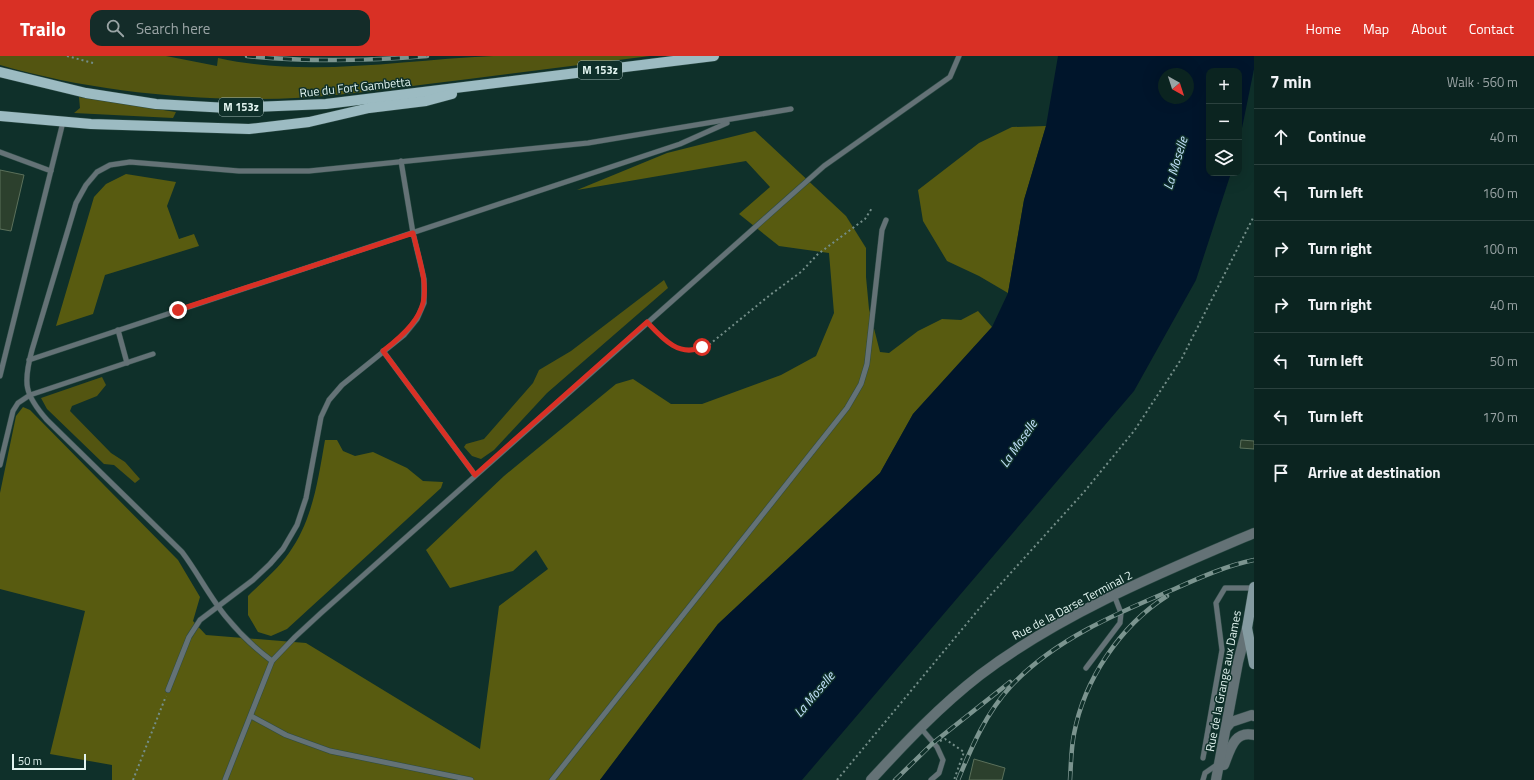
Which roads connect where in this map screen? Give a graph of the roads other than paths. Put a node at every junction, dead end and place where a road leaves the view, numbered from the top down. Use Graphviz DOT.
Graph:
graph roads {
  1 [pos="714,56"];
  2 [pos="958,56"];
  3 [pos="0,72"];
  4 [pos="485,85"];
  5 [pos="790,109"];
  6 [pos="0,116"];
  7 [pos="733,120"];
  8 [pos="63,122"];
  9 [pos="0,152"];
  10 [pos="401,161"];
  11 [pos="51,171"];
  12 [pos="886,220"];
  13 [pos="413,233"];
  14 [pos="118,330"];
  15 [pos="383,351"];
  16 [pos="153,354"];
  17 [pos="29,360"];
  18 [pos="127,363"];
  19 [pos="0,376"];
  20 [pos="30,395"];
  21 [pos="0,465"];
  22 [pos="475,475"];
  23 [pos="1254,533"];
  24 [pos="1254,587"];
  25 [pos="1114,595"];
  26 [pos="219,606"];
  27 [pos="1247,628"];
  28 [pos="1254,660"];
  29 [pos="272,661"];
  30 [pos="1086,668"];
  31 [pos="168,690"];
  32 [pos="251,716"];
  33 [pos="1254,716"];
  34 [pos="920,727"];
  35 [pos="1227,727"];
  36 [pos="1254,735"];
  37 [pos="1203,758"];
  38 [pos="1219,764"];
  39 [pos="225,780"];
  40 [pos="471,780"];
  41 [pos="552,780"];
  42 [pos="871,780"];
  43 [pos="931,780"];
  44 [pos="1203,780"];
  45 [pos="1217,780"];
  1 -- 4 [label="main road, Rue du Fort Gambetta / M 153z"];
  2 -- 22 [label="lane"];
  3 -- 4 [label="main road, Rue du Fort Gambetta / M 153z"];
  4 -- 8 [label="main road"];
  5 -- 7 [label="lane"];
  6 -- 8 [label="main road"];
  7 -- 10 [label="lane"];
  7 -- 13 [label="lane"];
  8 -- 11 [label="lane"];
  9 -- 11 [label="lane"];
  10 -- 13 [label="lane"];
  10 -- 17 [label="lane"];
  11 -- 19 [label="lane"];
  12 -- 41 [label="lane"];
  13 -- 14 [label="lane"];
  13 -- 15 [label="lane"];
  14 -- 17 [label="lane"];
  14 -- 18 [label="lane"];
  15 -- 22 [label="lane"];
  15 -- 26 [label="lane"];
  16 -- 18 [label="lane"];
  17 -- 20 [label="lane"];
  18 -- 20 [label="lane"];
  20 -- 21 [label="lane"];
  20 -- 26 [label="lane"];
  22 -- 29 [label="lane"];
  23 -- 25 [label="street, Rue de la Darse Terminal 2"];
  24 -- 27 [label="street, Rue de la Grange aux Dames"];
  24 -- 37 [label="lane"];
  25 -- 30 [label="lane"];
  25 -- 34 [label="street, Rue de la Darse Terminal 2"];
  26 -- 29 [label="lane"];
  26 -- 31 [label="lane"];
  27 -- 28 [label="street"];
  27 -- 35 [label="street, Rue de la Grange aux Dames"];
  29 -- 32 [label="lane"];
  32 -- 39 [label="lane"];
  32 -- 40 [label="lane"];
  33 -- 35 [label="street"];
  34 -- 42 [label="street, Rue de la Darse Terminal 2"];
  34 -- 43 [label="lane"];
  35 -- 38 [label="street, Rue de la Grange aux Dames"];
  36 -- 45 [label="street"];
  38 -- 44 [label="lane"];
  38 -- 45 [label="street, Rue de la Grange aux Dames"];
}
